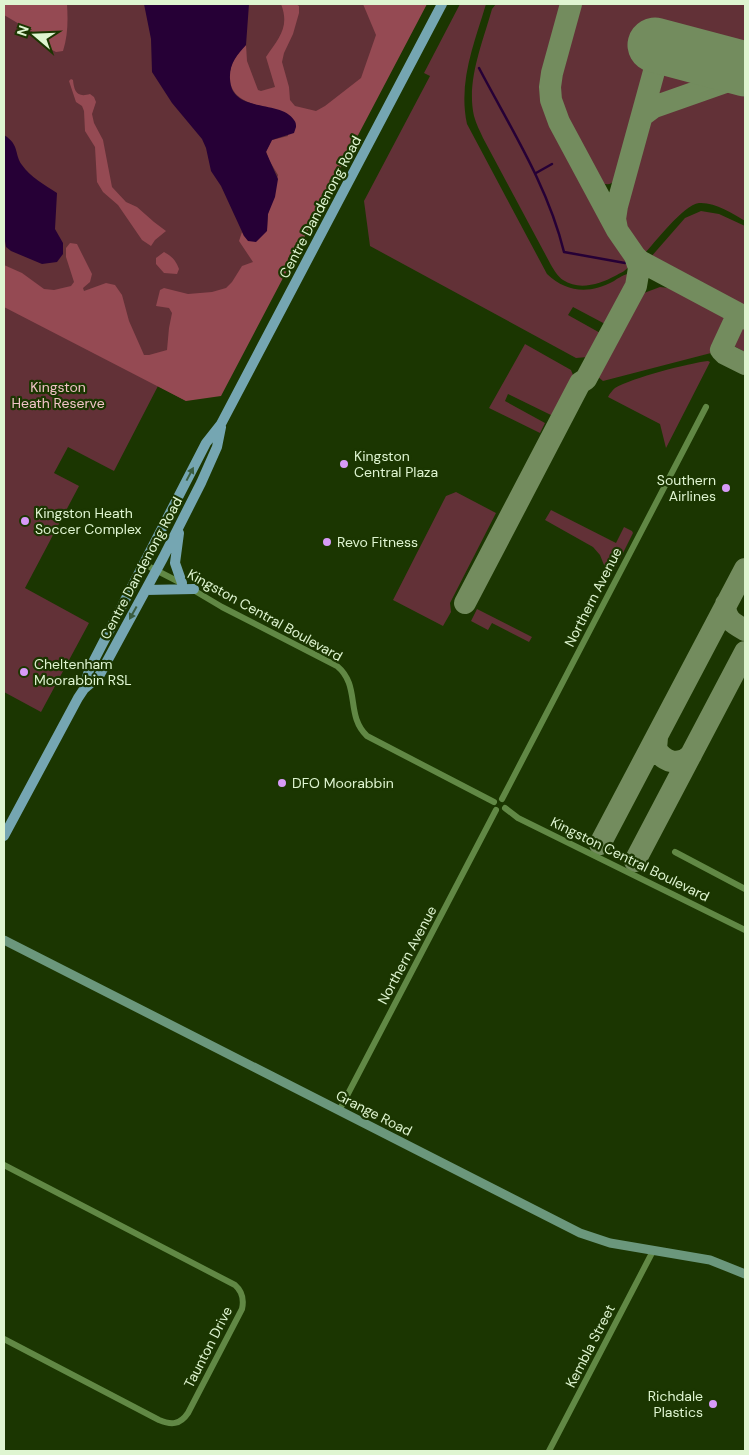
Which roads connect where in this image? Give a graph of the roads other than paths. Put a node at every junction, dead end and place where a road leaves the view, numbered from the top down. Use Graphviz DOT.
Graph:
graph roads {
  1 [pos="442,4"];
  2 [pos="706,407"];
  3 [pos="222,424"];
  4 [pos="180,525"];
  5 [pos="144,564"];
  6 [pos="156,570"];
  7 [pos="182,583"];
  8 [pos="194,589"];
  9 [pos="146,590"];
  10 [pos="84,689"];
  11 [pos="502,799"];
  12 [pos="494,802"];
  13 [pos="505,808"];
  14 [pos="496,810"];
  15 [pos="4,836"];
  16 [pos="675,852"];
  17 [pos="745,889"];
  18 [pos="745,930"];
  19 [pos="4,940"];
  20 [pos="339,1111"];
  21 [pos="4,1165"];
  22 [pos="653,1251"];
  23 [pos="745,1274"];
  24 [pos="4,1339"];
  25 [pos="549,1451"];
  1 -- 3 [label="main road, Centre Dandenong Road"];
  2 -- 11 [label="street, Northern Avenue"];
  3 -- 4 [label="main road, Centre Dandenong Road"];
  5 -- 3 [label="main road, Centre Dandenong Road, one-way"];
  4 -- 6 [label="main road, Centre Dandenong Road"];
  4 -- 7 [label="main road"];
  5 -- 6 [label="street, Kingston Central Boulevard"];
  5 -- 10 [label="main road, Centre Dandenong Road"];
  6 -- 7 [label="street, Kingston Central Boulevard"];
  6 -- 9 [label="main road, Centre Dandenong Road"];
  7 -- 8 [label="street, Kingston Central Boulevard"];
  8 -- 9 [label="main road"];
  8 -- 12 [label="street, Kingston Central Boulevard"];
  9 -- 10 [label="main road, Centre Dandenong Road, one-way"];
  10 -- 15 [label="main road, Centre Dandenong Road"];
  11 -- 12 [label="street"];
  11 -- 13 [label="street"];
  12 -- 14 [label="street"];
  13 -- 14 [label="street"];
  13 -- 18 [label="street, Kingston Central Boulevard"];
  14 -- 20 [label="street, Northern Avenue"];
  16 -- 17 [label="street"];
  19 -- 20 [label="main road, Grange Road"];
  20 -- 22 [label="main road, Grange Road"];
  21 -- 24 [label="street, Taunton Drive"];
  22 -- 23 [label="main road, Grange Road"];
  22 -- 25 [label="street, Kembla Street"];
}
